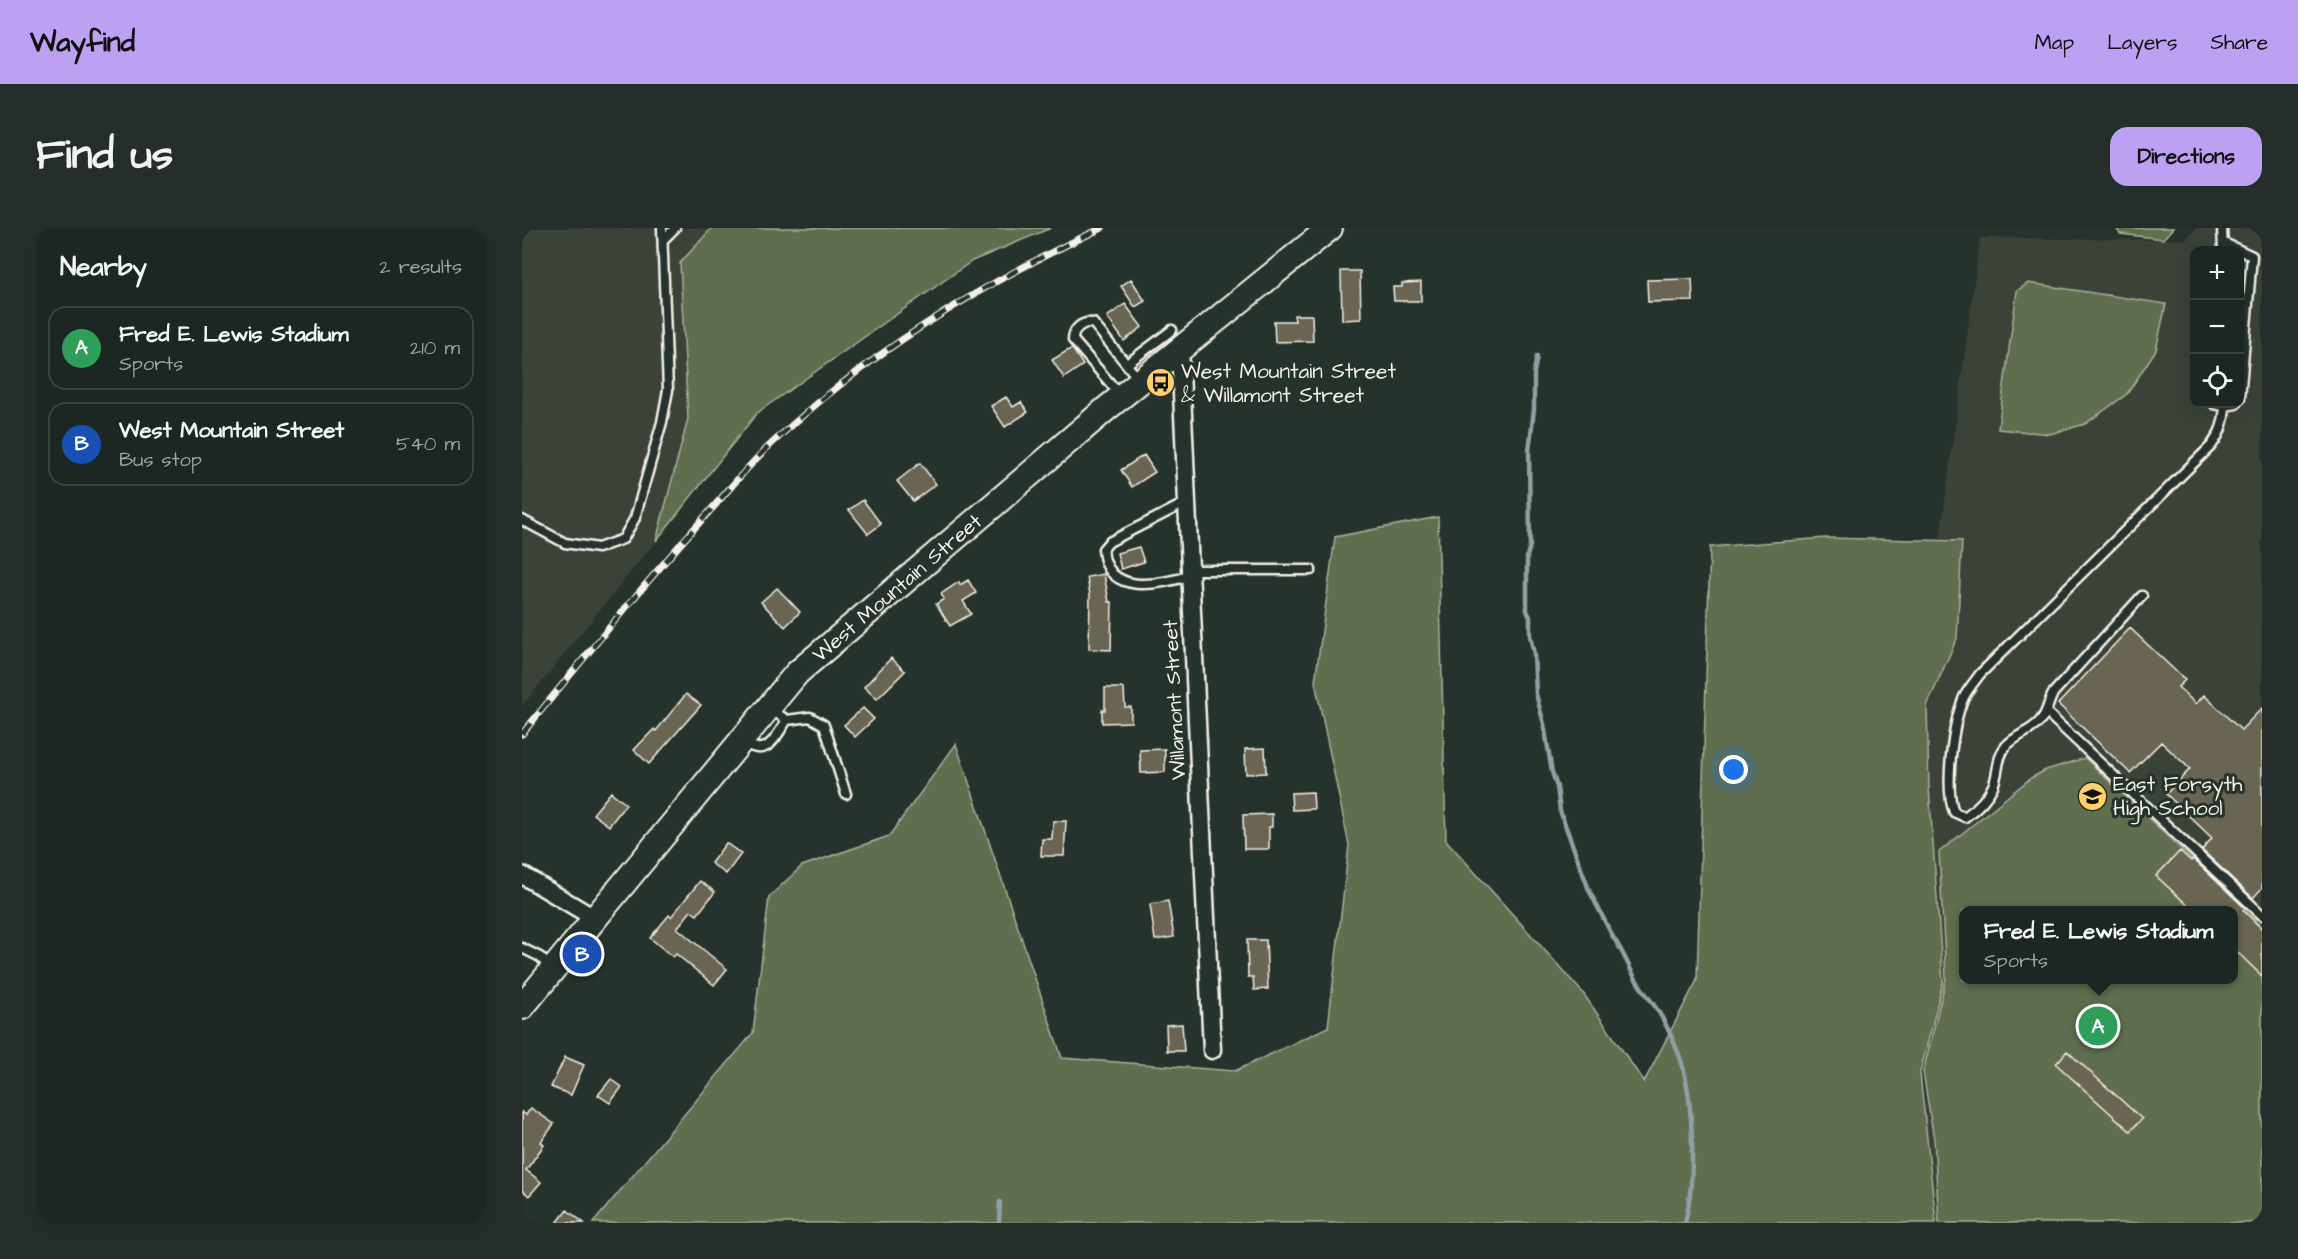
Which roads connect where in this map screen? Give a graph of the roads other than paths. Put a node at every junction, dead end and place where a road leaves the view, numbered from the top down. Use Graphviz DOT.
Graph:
graph roads {
  1 [pos="662,228"];
  2 [pos="675,228"];
  3 [pos="1330,228"];
  4 [pos="2222,228"];
  5 [pos="663,240"];
  6 [pos="2223,246"];
  7 [pos="2244,253"];
  8 [pos="1176,339"];
  9 [pos="2244,355"];
  10 [pos="1134,372"];
  11 [pos="1121,397"];
  12 [pos="2225,408"];
  13 [pos="1187,502"];
  14 [pos="522,520"];
  15 [pos="1311,570"];
  16 [pos="1191,572"];
  17 [pos="2142,596"];
  18 [pos="2046,712"];
  19 [pos="778,714"];
  20 [pos="846,794"];
  21 [pos="522,875"];
  22 [pos="2262,915"];
  23 [pos="594,918"];
  24 [pos="522,948"];
  25 [pos="552,970"];
  26 [pos="522,1006"];
  27 [pos="1212,1050"];
  1 -- 5 [label="lane"];
  2 -- 5 [label="lane"];
  3 -- 8 [label="main road, West Mountain Street"];
  4 -- 6 [label="lane"];
  5 -- 14 [label="lane"];
  7 -- 9 [label="lane"];
  8 -- 10 [label="main road, West Mountain Street"];
  8 -- 13 [label="street, Willamont Street"];
  10 -- 11 [label="main road, West Mountain Street"];
  10 -- 11 [label="lane"];
  11 -- 19 [label="main road, West Mountain Street"];
  12 -- 18 [label="lane"];
  13 -- 16 [label="street, Willamont Street"];
  13 -- 16 [label="lane"];
  15 -- 16 [label="lane"];
  16 -- 27 [label="street, Willamont Street"];
  17 -- 18 [label="lane"];
  18 -- 22 [label="lane"];
  19 -- 20 [label="lane"];
  19 -- 23 [label="main road, West Mountain Street"];
  21 -- 23 [label="street"];
  23 -- 25 [label="main road, West Mountain Street"];
  24 -- 25 [label="lane"];
  25 -- 26 [label="main road, West Mountain Street"];
}
